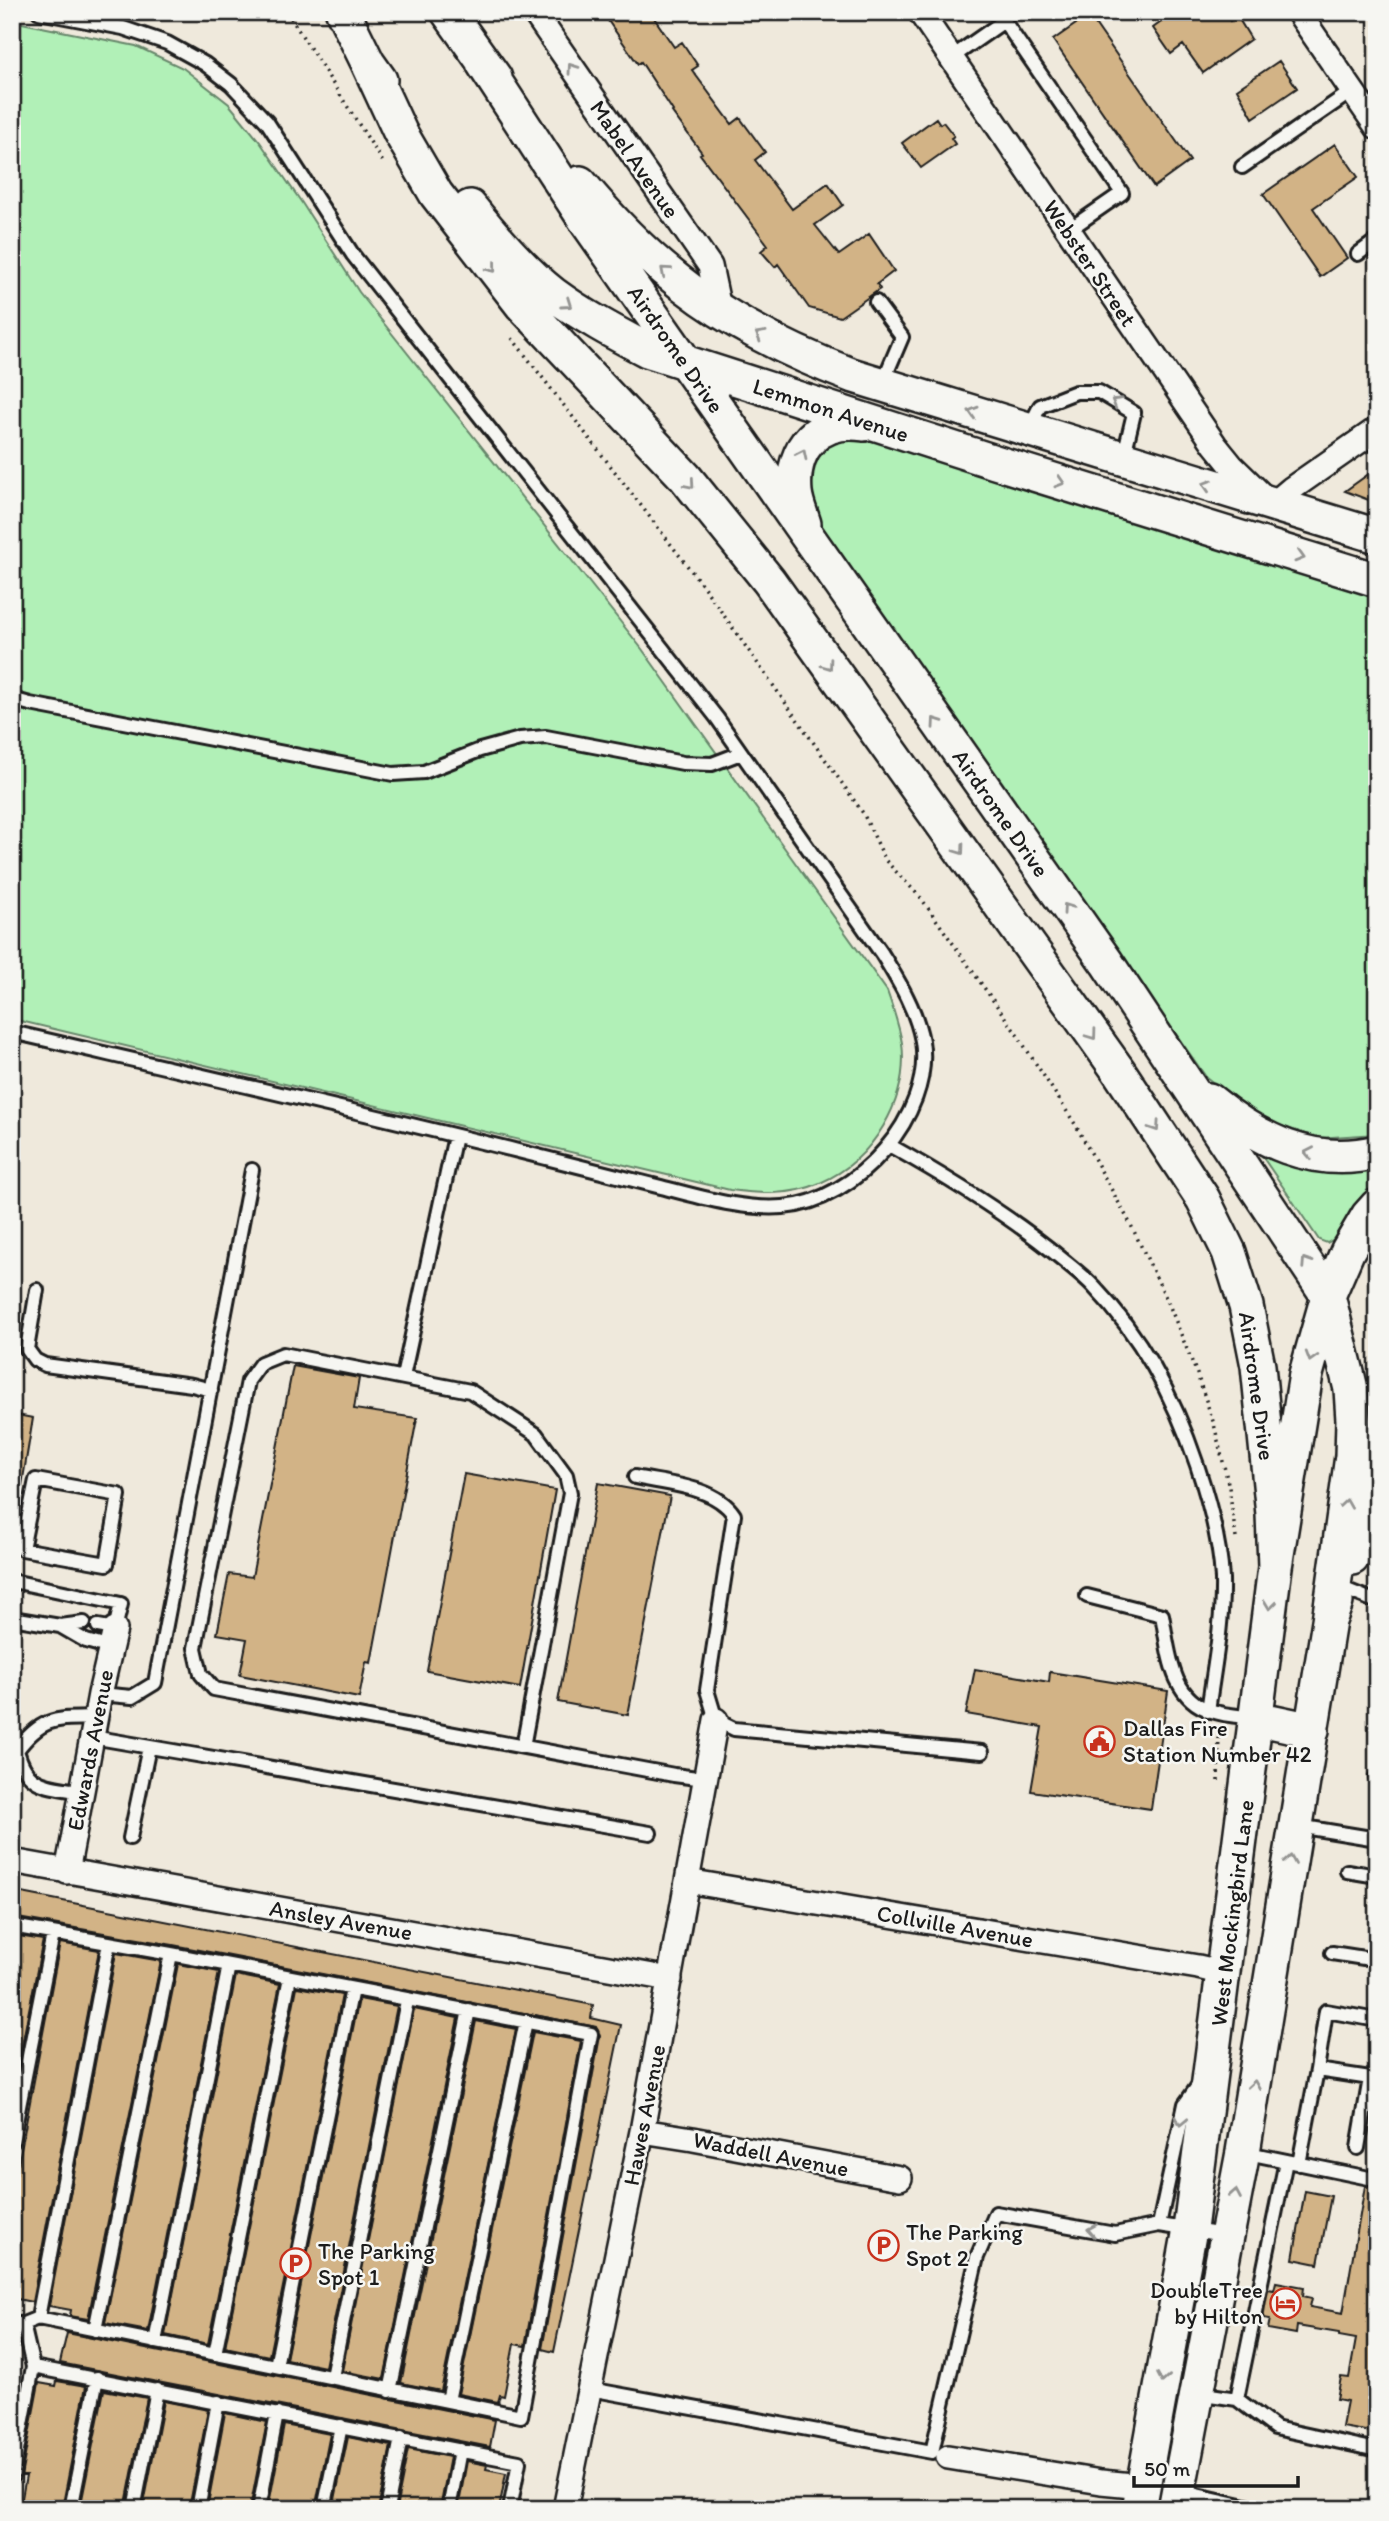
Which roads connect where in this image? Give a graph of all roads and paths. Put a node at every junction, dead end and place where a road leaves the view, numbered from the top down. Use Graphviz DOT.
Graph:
graph roads {
  1 [pos="39,12"];
  2 [pos="343,12"];
  3 [pos="448,12"];
  4 [pos="534,12"];
  5 [pos="920,12"];
  6 [pos="1298,12"];
  7 [pos="951,58"];
  8 [pos="483,63"];
  9 [pos="369,64"];
  10 [pos="1352,91"];
  11 [pos="1377,127"];
  12 [pos="1242,167"];
  13 [pos="1067,231"];
  14 [pos="1377,240"];
  15 [pos="1358,254"];
  16 [pos="876,302"];
  17 [pos="720,313"];
  18 [pos="686,364"];
  19 [pos="882,384"];
  20 [pos="886,428"];
  21 [pos="1029,429"];
  22 [pos="1377,429"];
  23 [pos="1123,459"];
  24 [pos="1272,505"];
  25 [pos="1377,536"];
  26 [pos="810,543"];
  27 [pos="1261,546"];
  28 [pos="1377,580"];
  29 [pos="12,699"];
  30 [pos="741,753"];
  31 [pos="12,1031"];
  32 [pos="1187,1081"];
  33 [pos="455,1136"];
  34 [pos="889,1145"];
  35 [pos="1377,1152"];
  36 [pos="252,1170"];
  37 [pos="1377,1206"];
  38 [pos="37,1290"];
  39 [pos="1328,1296"];
  40 [pos="403,1377"];
  41 [pos="211,1390"];
  42 [pos="635,1477"];
  43 [pos="1377,1491"];
  44 [pos="19,1530"];
  45 [pos="1275,1567"];
  46 [pos="18,1583"];
  47 [pos="1342,1588"];
  48 [pos="1087,1596"];
  49 [pos="1377,1602"];
  50 [pos="12,1618"];
  51 [pos="1329,1621"];
  52 [pos="84,1623"];
  53 [pos="60,1626"];
  54 [pos="108,1634"];
  55 [pos="100,1694"];
  56 [pos="1209,1710"];
  57 [pos="1256,1718"];
  58 [pos="716,1720"];
  59 [pos="94,1727"];
  60 [pos="1312,1730"];
  61 [pos="149,1746"];
  62 [pos="523,1747"];
  63 [pos="982,1752"];
  64 [pos="705,1779"];
  65 [pos="82,1792"];
  66 [pos="1296,1825"];
  67 [pos="650,1833"];
  68 [pos="131,1838"];
  69 [pos="1377,1839"];
  70 [pos="12,1861"];
  71 [pos="1347,1871"];
  72 [pos="66,1872"];
  73 [pos="1377,1876"];
  74 [pos="687,1881"];
  75 [pos="12,1926"];
  76 [pos="53,1934"];
  77 [pos="109,1943"];
  78 [pos="1332,1953"];
  79 [pos="171,1954"];
  80 [pos="1364,1958"];
  81 [pos="229,1965"];
  82 [pos="1224,1973"];
  83 [pos="290,1977"];
  84 [pos="670,1979"];
  85 [pos="352,1989"];
  86 [pos="407,2001"];
  87 [pos="469,2010"];
  88 [pos="1377,2020"];
  89 [pos="526,2021"];
  90 [pos="1214,2062"];
  91 [pos="1317,2070"];
  92 [pos="1373,2078"];
  93 [pos="642,2131"];
  94 [pos="12,2142"];
  95 [pos="1202,2143"];
  96 [pos="1358,2148"];
  97 [pos="1243,2152"];
  98 [pos="1292,2162"];
  99 [pos="900,2178"];
  100 [pos="1369,2178"];
  101 [pos="1175,2227"];
  102 [pos="1228,2235"];
  103 [pos="38,2318"];
  104 [pos="18,2324"];
  105 [pos="95,2330"];
  106 [pos="155,2342"];
  107 [pos="215,2354"];
  108 [pos="276,2366"];
  109 [pos="33,2367"];
  110 [pos="97,2378"];
  111 [pos="332,2378"];
  112 [pos="590,2389"];
  113 [pos="157,2390"];
  114 [pos="390,2390"];
  115 [pos="1197,2392"];
  116 [pos="1237,2399"];
  117 [pos="448,2401"];
  118 [pos="218,2402"];
  119 [pos="277,2414"];
  120 [pos="341,2426"];
  121 [pos="401,2438"];
  122 [pos="460,2450"];
  123 [pos="1377,2450"];
  124 [pos="948,2457"];
  125 [pos="12,2477"];
  126 [pos="1141,2497"];
  127 [pos="1177,2500"];
  128 [pos="1232,2506"];
  129 [pos="71,2509"];
  130 [pos="134,2509"];
  131 [pos="198,2509"];
  132 [pos="259,2509"];
  133 [pos="324,2509"];
  134 [pos="387,2509"];
  135 [pos="449,2509"];
  136 [pos="510,2509"];
  137 [pos="565,2509"];
  138 [pos="1259,2509"];
  1 -- 30 [label="lane"];
  2 -- 9 [label="main road, Lemmon Avenue"];
  3 -- 8 [label="main road, Lemmon Avenue"];
  17 -- 4 [label="street, Mabel Avenue, one-way"];
  5 -- 7 [label="street, Webster Street"];
  6 -- 10 [label="street"];
  7 -- 13 [label="street, Webster Street"];
  7 -- 13 [label="lane"];
  17 -- 8 [label="main road, Lemmon Avenue, one-way"];
  8 -- 18 [label="main road, Airdrome Drive"];
  9 -- 18 [label="main road, Lemmon Avenue, one-way"];
  9 -- 45 [label="main road, Airdrome Drive, one-way"];
  10 -- 11 [label="street"];
  10 -- 12 [label="lane"];
  13 -- 24 [label="street, Webster Street"];
  14 -- 15 [label="lane"];
  16 -- 19 [label="lane"];
  19 -- 17 [label="main road, Lemmon Avenue, one-way"];
  18 -- 20 [label="main road, Lemmon Avenue"];
  18 -- 26 [label="main road, Airdrome Drive"];
  21 -- 19 [label="main road, Lemmon Avenue, one-way"];
  26 -- 20 [label="main road, one-way"];
  20 -- 27 [label="main road, Lemmon Avenue, one-way"];
  21 -- 23 [label="main road, Lemmon Avenue"];
  23 -- 21 [label="lane, one-way"];
  22 -- 24 [label="street"];
  24 -- 23 [label="main road, Lemmon Avenue, one-way"];
  24 -- 25 [label="main road, Lemmon Avenue"];
  24 -- 27 [label="main road"];
  32 -- 26 [label="main road, Airdrome Drive, one-way"];
  27 -- 28 [label="main road, Lemmon Avenue, one-way"];
  29 -- 30 [label="lane"];
  30 -- 34 [label="lane"];
  31 -- 33 [label="lane"];
  35 -- 32 [label="main road, one-way"];
  39 -- 32 [label="main road, Airdrome Drive, one-way"];
  33 -- 34 [label="lane"];
  33 -- 40 [label="lane"];
  34 -- 56 [label="lane"];
  36 -- 41 [label="lane"];
  37 -- 39 [label="main road, West Mockingbird Lane"];
  38 -- 41 [label="lane"];
  39 -- 45 [label="main road, West Mockingbird Lane, one-way"];
  51 -- 39 [label="main road, Airdrome Drive, one-way"];
  40 -- 62 [label="lane"];
  40 -- 62 [label="lane"];
  41 -- 55 [label="lane"];
  42 -- 58 [label="lane"];
  43 -- 47 [label="main road, West Mockingbird Lane"];
  44 -- 44 [label="lane"];
  45 -- 57 [label="main road, West Mockingbird Lane, one-way"];
  46 -- 54 [label="lane"];
  47 -- 49 [label="lane"];
  47 -- 51 [label="main road, West Mockingbird Lane"];
  48 -- 56 [label="lane"];
  50 -- 53 [label="lane"];
  51 -- 60 [label="main road, West Mockingbird Lane"];
  52 -- 53 [label="lane"];
  53 -- 54 [label="lane"];
  54 -- 55 [label="street, Edwards Avenue"];
  55 -- 59 [label="street, Edwards Avenue"];
  56 -- 57 [label="lane"];
  57 -- 60 [label="main road"];
  57 -- 82 [label="main road, West Mockingbird Lane"];
  58 -- 63 [label="lane"];
  58 -- 64 [label="street, Hawes Avenue"];
  59 -- 61 [label="lane"];
  59 -- 65 [label="street, Edwards Avenue"];
  59 -- 65 [label="lane"];
  60 -- 66 [label="main road, West Mockingbird Lane"];
  61 -- 67 [label="lane"];
  61 -- 68 [label="lane"];
  62 -- 64 [label="lane"];
  64 -- 74 [label="street, Hawes Avenue"];
  65 -- 72 [label="street, Edwards Avenue"];
  66 -- 69 [label="lane"];
  97 -- 66 [label="main road, West Mockingbird Lane, one-way"];
  70 -- 72 [label="street, Ansley Avenue"];
  71 -- 73 [label="lane"];
  72 -- 84 [label="street, Ansley Avenue"];
  74 -- 82 [label="street, Collville Avenue"];
  74 -- 84 [label="street, Hawes Avenue"];
  75 -- 76 [label="lane"];
  76 -- 77 [label="lane"];
  76 -- 94 [label="lane"];
  77 -- 79 [label="lane"];
  77 -- 103 [label="lane"];
  78 -- 80 [label="lane"];
  79 -- 81 [label="lane"];
  79 -- 105 [label="lane"];
  81 -- 83 [label="lane"];
  81 -- 106 [label="lane"];
  82 -- 90 [label="main road, West Mockingbird Lane"];
  83 -- 85 [label="lane"];
  83 -- 107 [label="lane"];
  84 -- 93 [label="street, Hawes Avenue"];
  85 -- 86 [label="lane"];
  85 -- 108 [label="lane"];
  86 -- 87 [label="lane"];
  86 -- 111 [label="lane"];
  87 -- 89 [label="lane"];
  87 -- 114 [label="lane"];
  88 -- 91 [label="lane"];
  89 -- 117 [label="lane"];
  89 -- 117 [label="lane"];
  90 -- 95 [label="main road, West Mockingbird Lane"];
  90 -- 101 [label="lane, one-way"];
  91 -- 92 [label="lane"];
  91 -- 98 [label="lane"];
  92 -- 96 [label="lane"];
  93 -- 99 [label="street, Waddell Avenue"];
  93 -- 112 [label="street, Hawes Avenue"];
  95 -- 97 [label="main road"];
  95 -- 101 [label="main road, West Mockingbird Lane"];
  97 -- 98 [label="lane"];
  102 -- 97 [label="main road, West Mockingbird Lane, one-way"];
  98 -- 100 [label="lane"];
  98 -- 116 [label="lane"];
  101 -- 102 [label="lane"];
  101 -- 112 [label="lane, one-way"];
  101 -- 126 [label="main road, West Mockingbird Lane, one-way"];
  102 -- 115 [label="main road, West Mockingbird Lane"];
  103 -- 104 [label="lane"];
  103 -- 105 [label="lane"];
  104 -- 109 [label="lane"];
  105 -- 106 [label="lane"];
  106 -- 107 [label="lane"];
  107 -- 108 [label="lane"];
  108 -- 111 [label="lane"];
  109 -- 110 [label="lane"];
  109 -- 125 [label="lane"];
  110 -- 113 [label="lane"];
  110 -- 129 [label="lane"];
  111 -- 114 [label="lane"];
  112 -- 137 [label="street, Hawes Avenue"];
  113 -- 118 [label="lane"];
  113 -- 130 [label="lane"];
  114 -- 117 [label="lane"];
  115 -- 116 [label="lane"];
  115 -- 127 [label="main road, West Mockingbird Lane"];
  116 -- 123 [label="lane"];
  118 -- 119 [label="lane"];
  118 -- 131 [label="lane"];
  119 -- 120 [label="lane"];
  119 -- 132 [label="lane"];
  120 -- 121 [label="lane"];
  120 -- 133 [label="lane"];
  121 -- 122 [label="lane"];
  121 -- 134 [label="lane"];
  122 -- 135 [label="lane"];
  122 -- 136 [label="lane"];
  124 -- 126 [label="street"];
  126 -- 127 [label="main road"];
  127 -- 128 [label="lane"];
  128 -- 138 [label="lane"];
}
